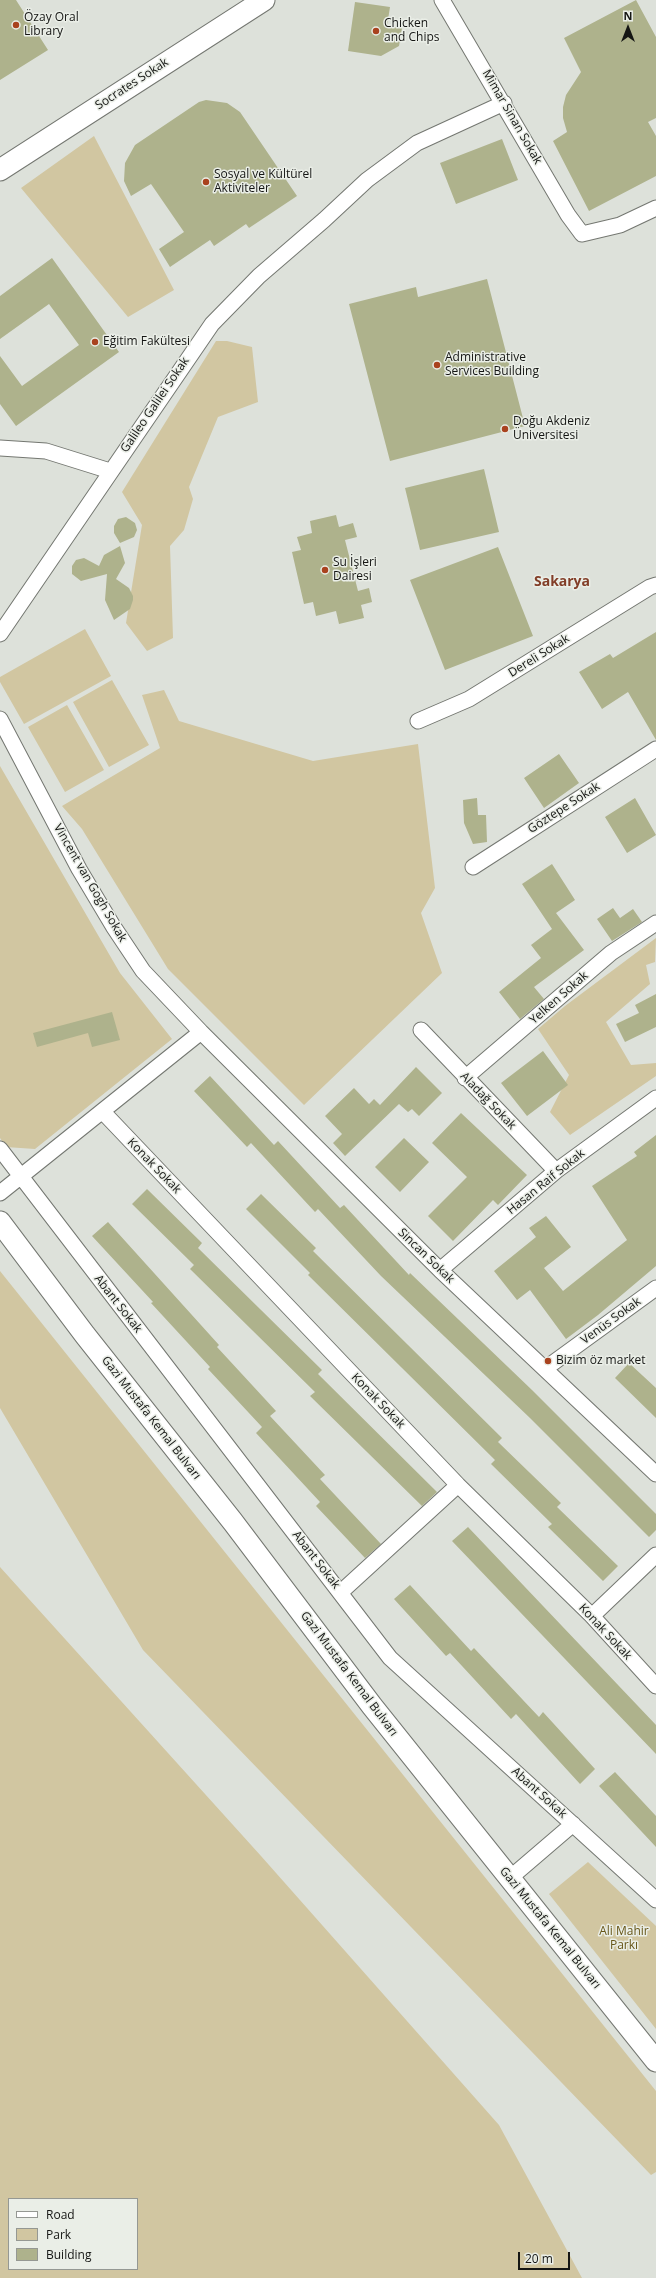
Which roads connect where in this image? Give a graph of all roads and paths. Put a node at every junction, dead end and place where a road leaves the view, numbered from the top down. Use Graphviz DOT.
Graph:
graph roads {
  1 [pos="264,0"];
  2 [pos="442,0"];
  3 [pos="504,103"];
  4 [pos="0,170"];
  5 [pos="656,208"];
  6 [pos="0,448"];
  7 [pos="110,471"];
  8 [pos="656,585"];
  9 [pos="0,634"];
  10 [pos="0,719"];
  11 [pos="418,720"];
  12 [pos="656,749"];
  13 [pos="472,867"];
  14 [pos="656,923"];
  15 [pos="421,1030"];
  16 [pos="201,1032"];
  17 [pos="465,1078"];
  18 [pos="656,1098"];
  19 [pos="103,1112"];
  20 [pos="0,1149"];
  21 [pos="556,1171"];
  22 [pos="21,1178"];
  23 [pos="0,1193"];
  24 [pos="0,1222"];
  25 [pos="440,1270"];
  26 [pos="656,1288"];
  27 [pos="546,1368"];
  28 [pos="656,1474"];
  29 [pos="458,1485"];
  30 [pos="656,1555"];
  31 [pos="341,1592"];
  32 [pos="592,1616"];
  33 [pos="656,1686"];
  34 [pos="573,1824"];
  35 [pos="510,1878"];
  36 [pos="656,1900"];
  37 [pos="656,2062"];
  1 -- 4 [label="main road, Socrates Sokak"];
  2 -- 3 [label="street, Mimar Sinan Sokak"];
  3 -- 5 [label="street, Mimar Sinan Sokak"];
  3 -- 7 [label="street, Galileo Galilei Sokak"];
  6 -- 7 [label="street"];
  7 -- 9 [label="street, Galileo Galilei Sokak"];
  8 -- 11 [label="street, Dereli Sokak"];
  10 -- 16 [label="street, Vincent van Gogh Sokak"];
  12 -- 13 [label="street, Göztepe Sokak"];
  14 -- 17 [label="street, Yelken Sokak"];
  15 -- 17 [label="street, Aladağ Sokak"];
  16 -- 19 [label="street"];
  16 -- 25 [label="street, Sincan Sokak"];
  17 -- 21 [label="street, Aladağ Sokak"];
  18 -- 21 [label="street, Hasan Raif Sokak"];
  19 -- 22 [label="street"];
  19 -- 29 [label="street, Konak Sokak"];
  20 -- 22 [label="street, Abant Sokak"];
  21 -- 25 [label="street, Hasan Raif Sokak"];
  22 -- 23 [label="street"];
  22 -- 31 [label="street, Abant Sokak"];
  24 -- 35 [label="main road, Gazi Mustafa Kemal Bulvarı"];
  25 -- 27 [label="street, Sincan Sokak"];
  26 -- 27 [label="street, Venüs Sokak"];
  27 -- 28 [label="street, Sincan Sokak"];
  29 -- 31 [label="street"];
  29 -- 32 [label="street, Konak Sokak"];
  30 -- 32 [label="street"];
  31 -- 34 [label="street, Abant Sokak"];
  32 -- 33 [label="street, Konak Sokak"];
  34 -- 35 [label="street"];
  34 -- 36 [label="street, Abant Sokak"];
  35 -- 37 [label="main road, Gazi Mustafa Kemal Bulvarı"];
}
